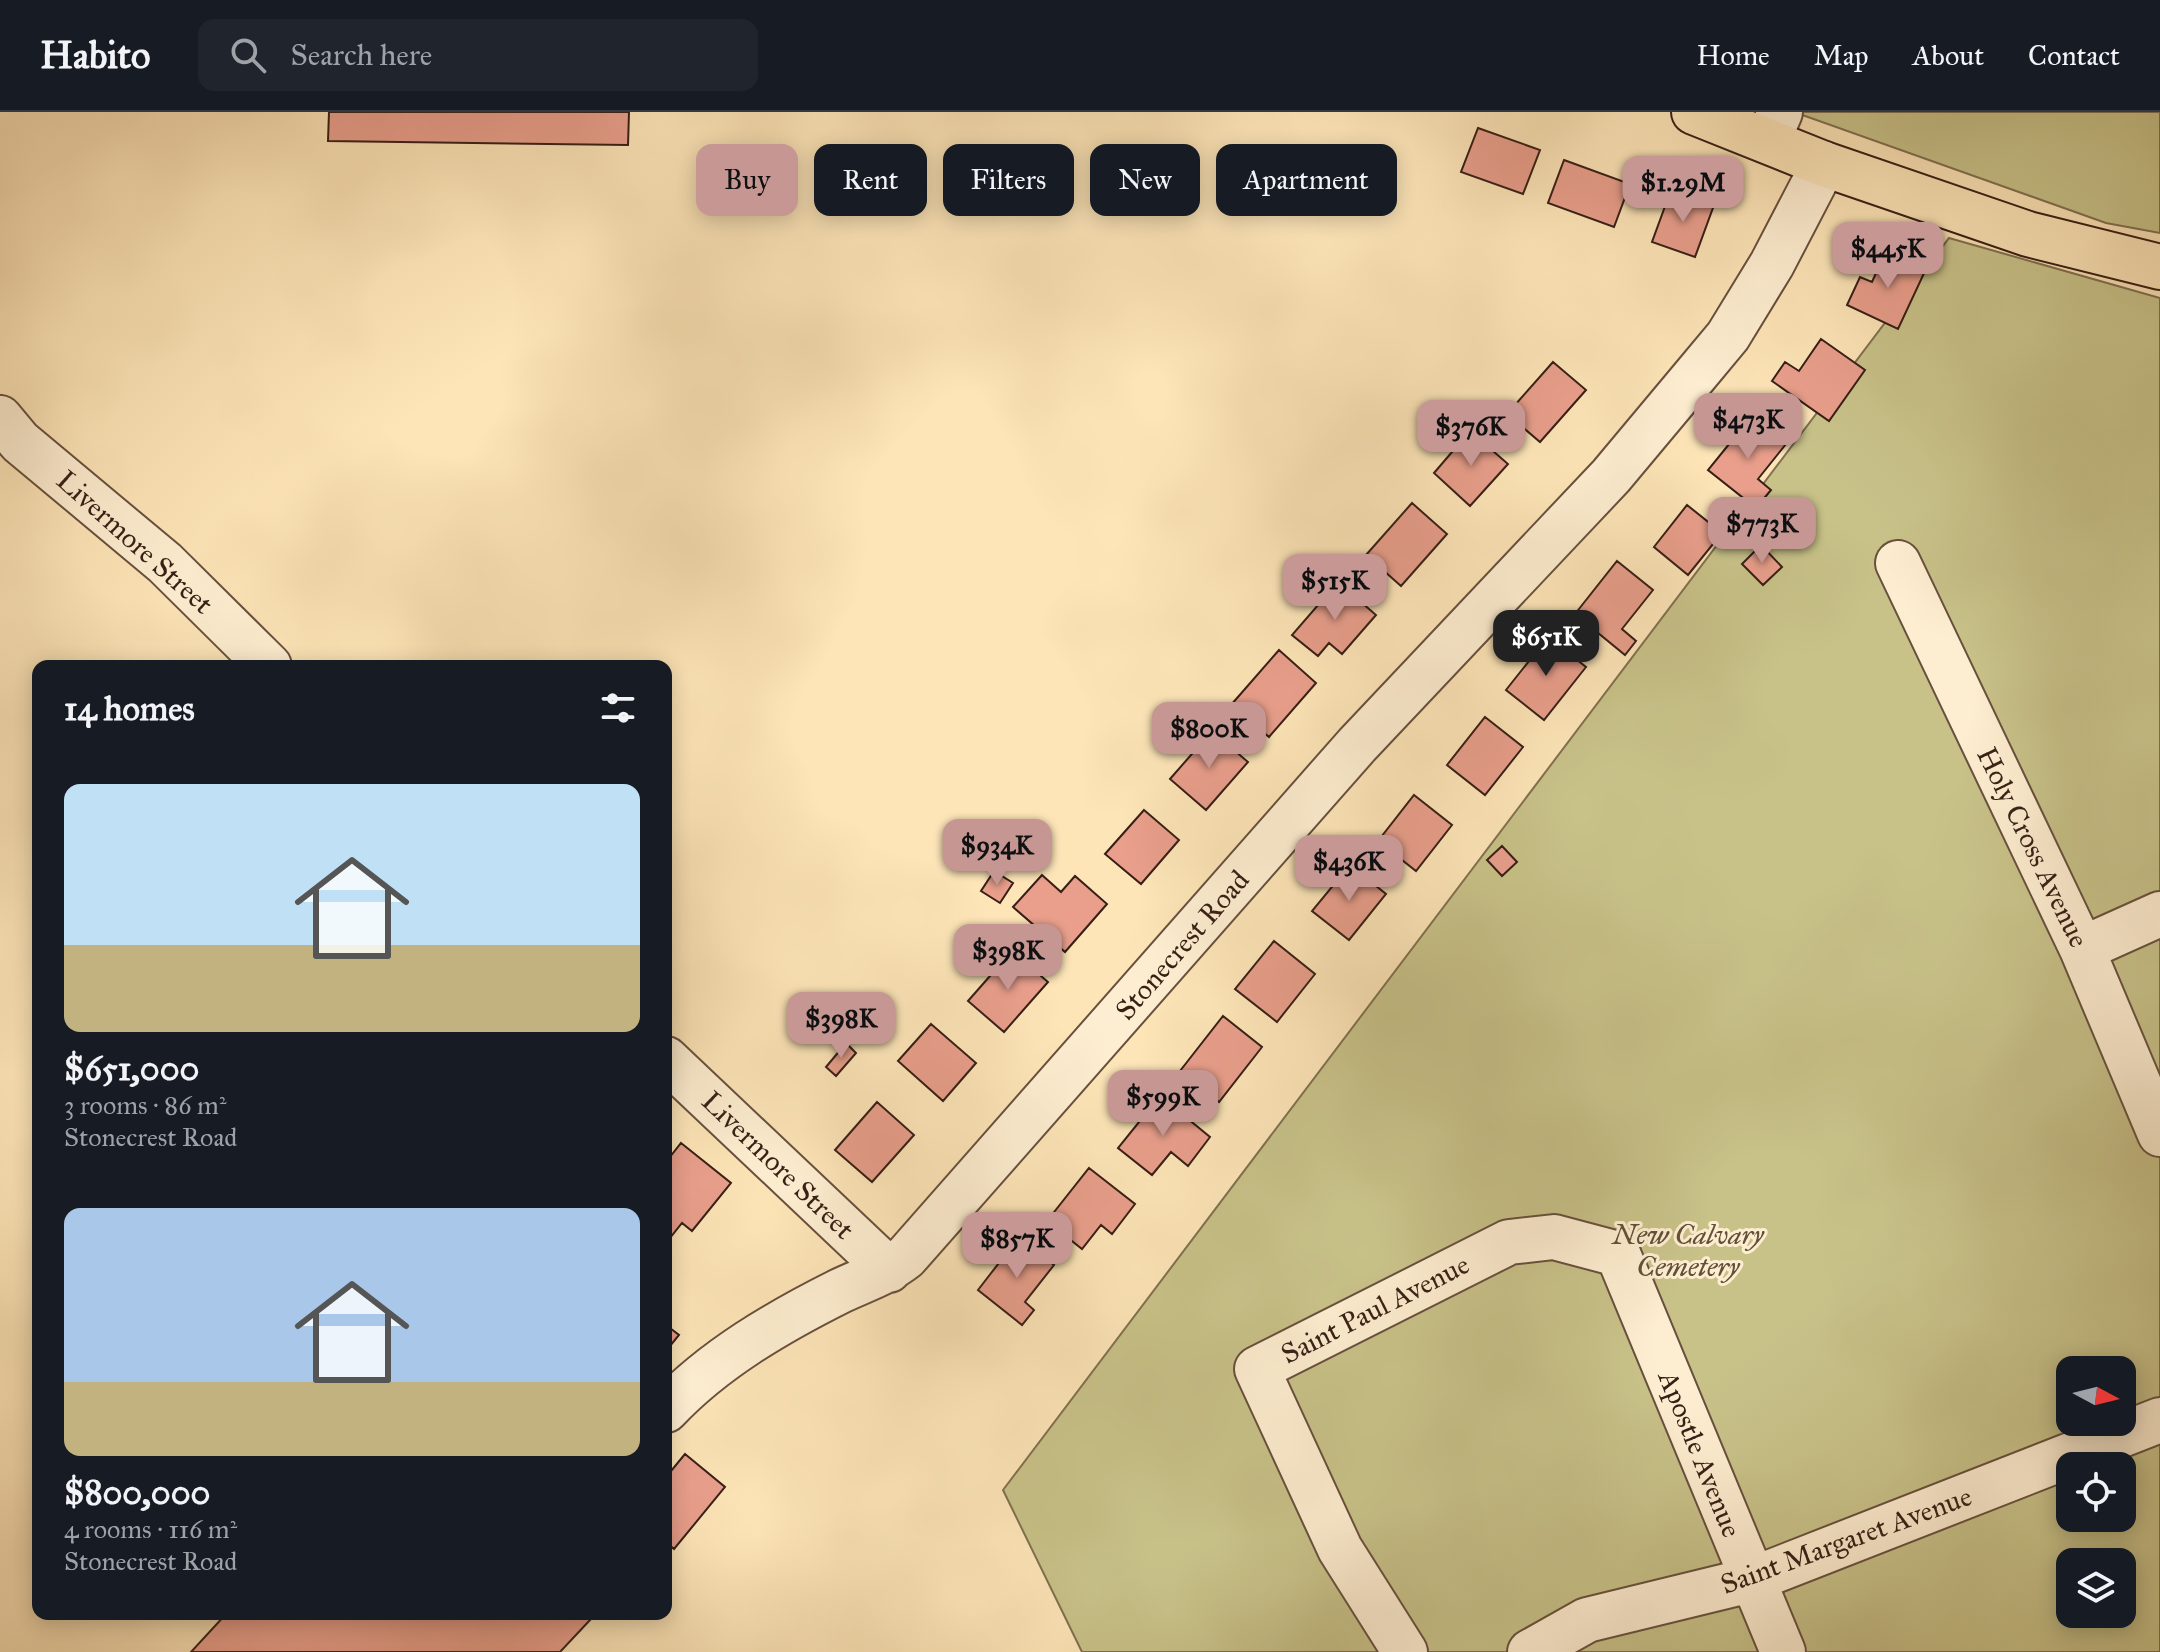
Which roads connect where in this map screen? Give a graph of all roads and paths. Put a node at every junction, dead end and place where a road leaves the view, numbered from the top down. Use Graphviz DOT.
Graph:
graph roads {
  1 [pos="1694,112"];
  2 [pos="1774,126"];
  3 [pos="1824,164"];
  4 [pos="2160,267"];
  5 [pos="7,441"];
  6 [pos="1898,563"];
  7 [pos="263,660"];
  8 [pos="2160,914"];
  9 [pos="2082,949"];
  10 [pos="672,1065"];
  11 [pos="2160,1134"];
  12 [pos="1618,1254"];
  13 [pos="889,1270"];
  14 [pos="672,1405"];
  15 [pos="2160,1420"];
  16 [pos="1751,1580"];
  17 [pos="1405,1652"];
  18 [pos="1530,1652"];
  19 [pos="1783,1652"];
  1 -- 2 [label="main road"];
  2 -- 3 [label="main road"];
  3 -- 4 [label="main road"];
  3 -- 13 [label="street, Stonecrest Road"];
  5 -- 7 [label="street, Livermore Street"];
  6 -- 9 [label="street, Holy Cross Avenue"];
  8 -- 9 [label="street"];
  9 -- 11 [label="street, Holy Cross Avenue"];
  10 -- 13 [label="street, Livermore Street"];
  12 -- 16 [label="street, Apostle Avenue"];
  12 -- 17 [label="street, Saint Paul Avenue"];
  13 -- 14 [label="street"];
  15 -- 16 [label="street, Saint Margaret Avenue"];
  16 -- 18 [label="street, Saint Margaret Avenue"];
  16 -- 19 [label="street, Apostle Avenue"];
}
